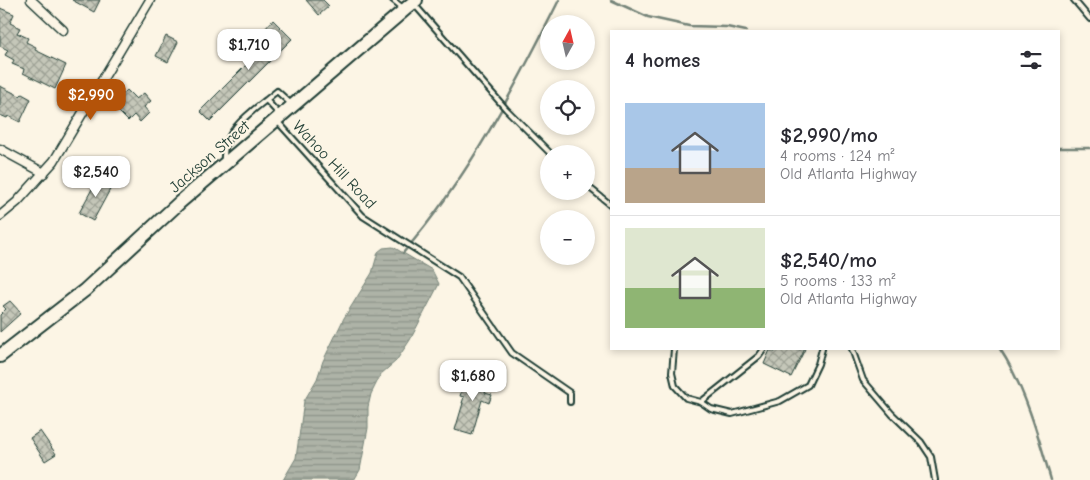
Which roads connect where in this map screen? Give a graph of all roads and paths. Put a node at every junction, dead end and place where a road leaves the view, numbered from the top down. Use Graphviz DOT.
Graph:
graph roads {
  1 [pos="31,0"];
  2 [pos="150,0"];
  3 [pos="394,0"];
  4 [pos="1074,0"];
  5 [pos="411,4"];
  6 [pos="1090,19"];
  7 [pos="63,30"];
  8 [pos="266,100"];
  9 [pos="293,106"];
  10 [pos="278,117"];
  11 [pos="542,145"];
  12 [pos="0,149"];
  13 [pos="224,164"];
  14 [pos="44,173"];
  15 [pos="595,192"];
  16 [pos="610,204"];
  17 [pos="0,216"];
  18 [pos="674,350"];
  19 [pos="763,350"];
  20 [pos="822,350"];
  21 [pos="852,350"];
  22 [pos="0,356"];
  23 [pos="570,402"];
  24 [pos="701,402"];
  25 [pos="935,480"];
  1 -- 7 [label="street"];
  2 -- 14 [label="street"];
  3 -- 5 [label="lane"];
  4 -- 6 [label="lane"];
  5 -- 9 [label="main road, Jackson Street"];
  5 -- 11 [label="lane"];
  8 -- 9 [label="lane"];
  8 -- 10 [label="lane"];
  8 -- 13 [label="lane"];
  9 -- 10 [label="main road, Jackson Street"];
  10 -- 13 [label="main road, Jackson Street"];
  10 -- 23 [label="lane, Wahoo Hill Road"];
  12 -- 14 [label="street"];
  13 -- 22 [label="main road, Jackson Street"];
  14 -- 17 [label="street"];
  15 -- 16 [label="lane"];
  18 -- 24 [label="lane"];
  19 -- 24 [label="lane"];
  20 -- 24 [label="lane"];
  21 -- 25 [label="lane"];
}
